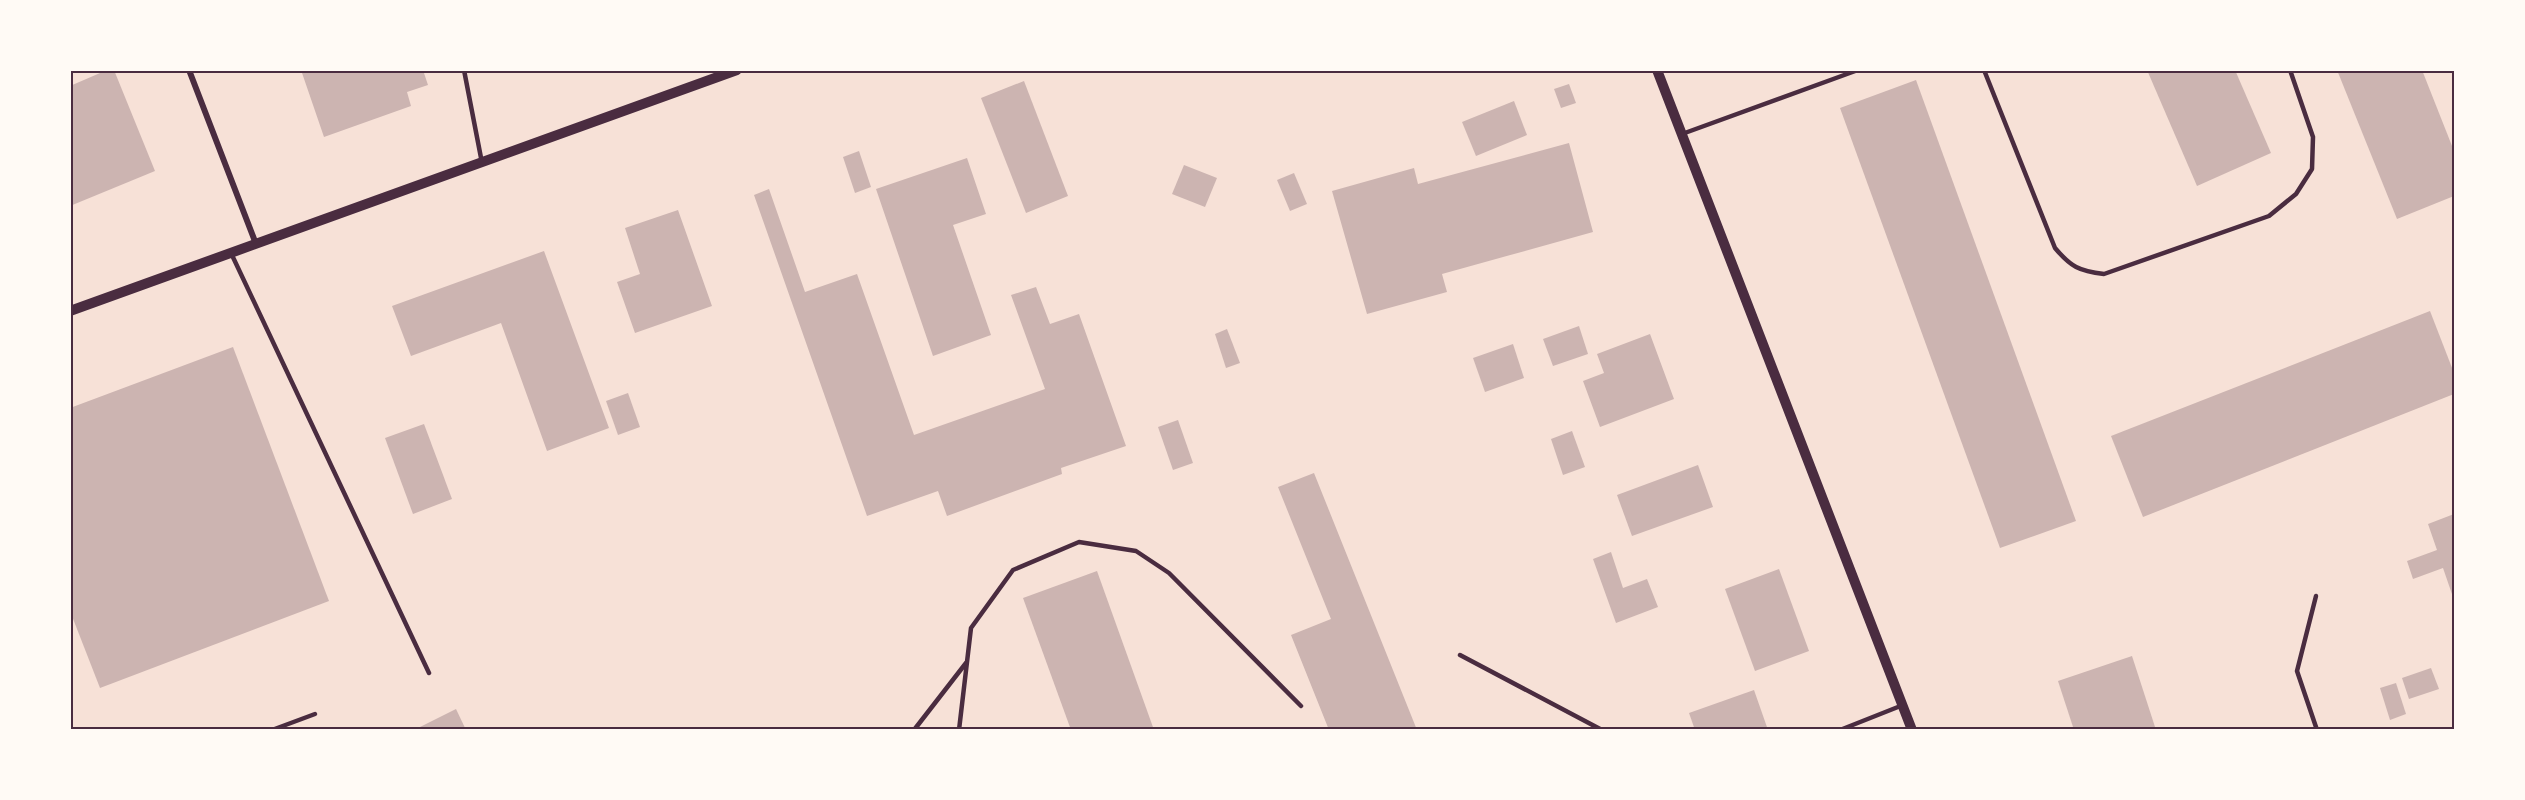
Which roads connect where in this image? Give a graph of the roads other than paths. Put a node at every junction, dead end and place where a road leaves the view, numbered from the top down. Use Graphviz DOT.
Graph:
graph roads {
  1 [pos="189,70"];
  2 [pos="464,70"];
  3 [pos="1657,70"];
  4 [pos="1858,70"];
  5 [pos="1984,70"];
  6 [pos="2290,70"];
  7 [pos="733,71"];
  8 [pos="1682,134"];
  9 [pos="482,163"];
  10 [pos="256,244"];
  11 [pos="231,253"];
  12 [pos="70,311"];
  13 [pos="2316,596"];
  14 [pos="1460,655"];
  15 [pos="967,662"];
  16 [pos="429,673"];
  17 [pos="1903,705"];
  18 [pos="1301,706"];
  19 [pos="315,714"];
  20 [pos="272,729"];
  21 [pos="914,729"];
  22 [pos="959,729"];
  23 [pos="1602,729"];
  24 [pos="1840,729"];
  25 [pos="1912,729"];
  26 [pos="2317,729"];
  1 -- 10 [label="street"];
  2 -- 9 [label="lane"];
  3 -- 8 [label="street"];
  4 -- 8 [label="lane"];
  5 -- 6 [label="lane"];
  7 -- 9 [label="street"];
  8 -- 17 [label="street"];
  9 -- 10 [label="street"];
  10 -- 11 [label="street"];
  11 -- 12 [label="street"];
  11 -- 16 [label="lane"];
  13 -- 26 [label="lane"];
  14 -- 23 [label="lane"];
  15 -- 18 [label="lane"];
  15 -- 21 [label="lane"];
  15 -- 22 [label="lane"];
  17 -- 24 [label="lane"];
  17 -- 25 [label="street"];
  19 -- 20 [label="lane"];
}
